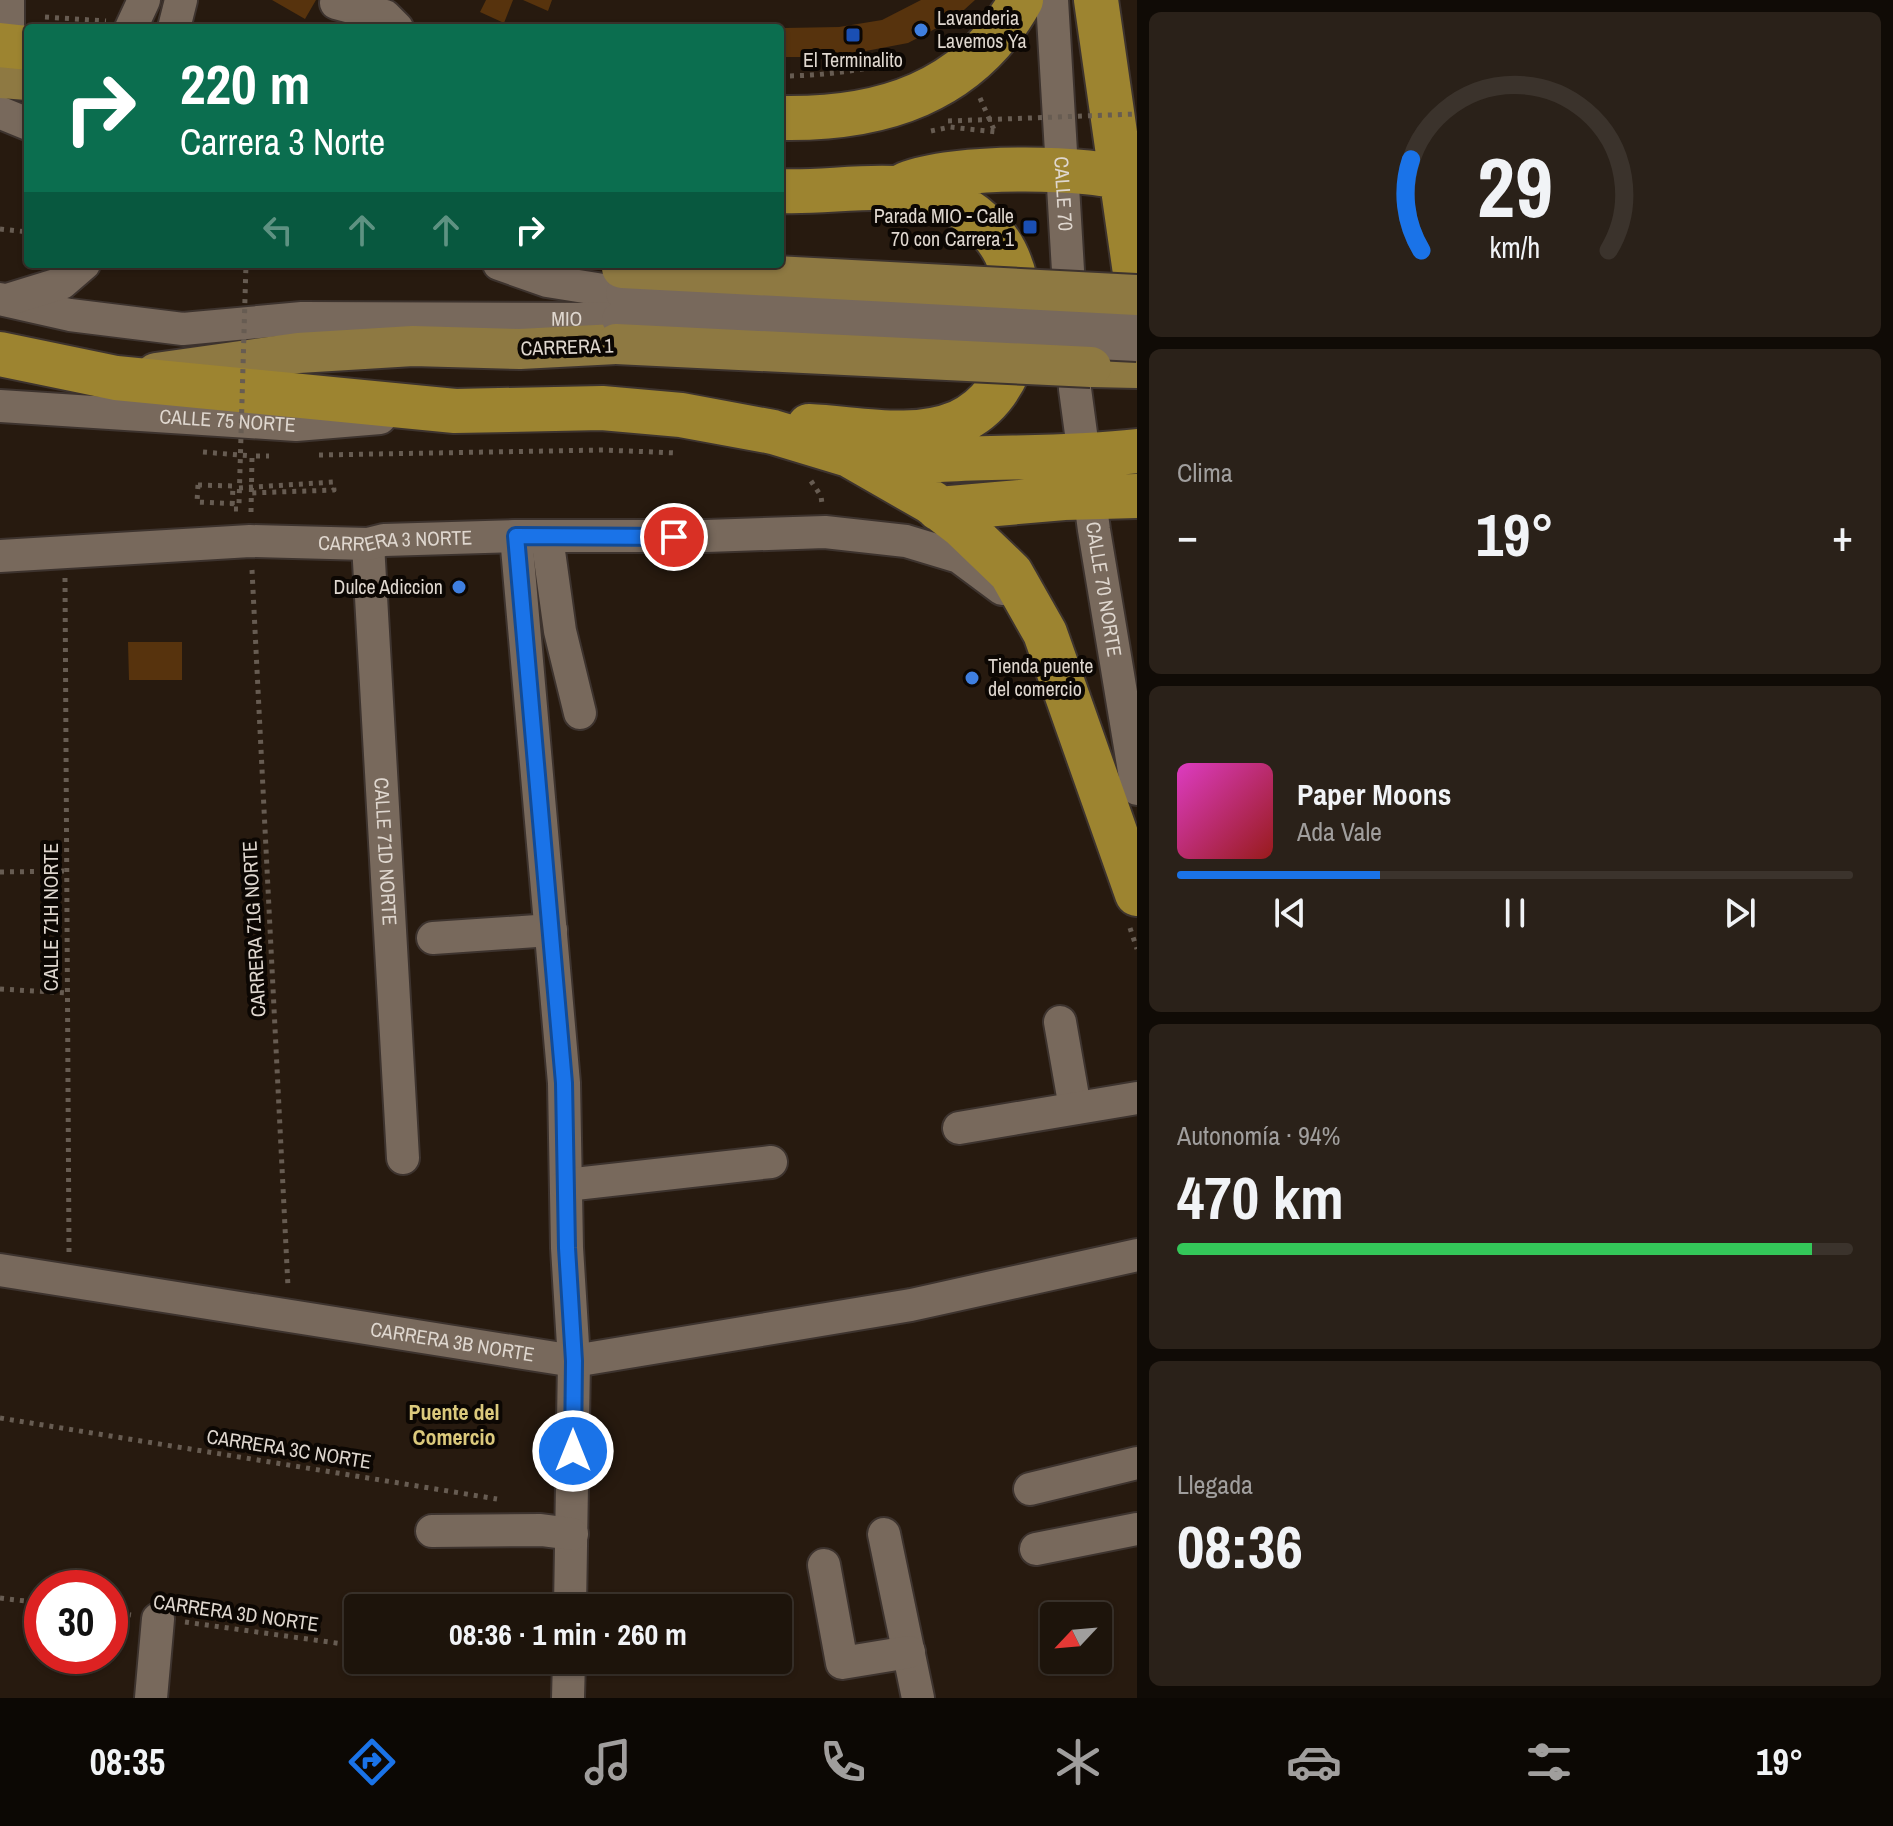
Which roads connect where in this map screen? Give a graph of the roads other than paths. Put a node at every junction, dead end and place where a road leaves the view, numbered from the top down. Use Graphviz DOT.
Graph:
graph roads {
  1 [pos="8,0"];
  2 [pos="144,0"];
  3 [pos="181,0"];
  4 [pos="1021,0"];
  5 [pos="1052,0"];
  6 [pos="1096,0"];
  7 [pos="1117,0"];
  8 [pos="336,3"];
  9 [pos="133,24"];
  10 [pos="175,24"];
  11 [pos="393,24"];
  12 [pos="13,59"];
  13 [pos="0,113"];
  14 [pos="24,115"];
  15 [pos="784,118"];
  16 [pos="24,122"];
  17 [pos="1131,166"];
  18 [pos="1061,170"];
  19 [pos="893,189"];
  20 [pos="784,191"];
  21 [pos="79,268"];
  22 [pos="510,268"];
  23 [pos="1137,287"];
  24 [pos="1137,295"];
  25 [pos="617,298"];
  26 [pos="3,300"];
  27 [pos="1137,319"];
  28 [pos="1137,345"];
  29 [pos="0,354"];
  30 [pos="1137,368"];
  31 [pos="116,378"];
  32 [pos="1075,389"];
  33 [pos="0,406"];
  34 [pos="455,411"];
  35 [pos="715,421"];
  36 [pos="1137,451"];
  37 [pos="873,466"];
  38 [pos="1088,478"];
  39 [pos="1137,496"];
  40 [pos="939,509"];
  41 [pos="516,536"];
  42 [pos="547,537"];
  43 [pos="368,544"];
  44 [pos="0,556"];
  45 [pos="1045,633"];
  46 [pos="580,713"];
  47 [pos="1137,789"];
  48 [pos="1137,894"];
  49 [pos="551,930"];
  50 [pos="433,938"];
  51 [pos="1060,1022"];
  52 [pos="1137,1098"];
  53 [pos="1075,1108"];
  54 [pos="959,1128"];
  55 [pos="403,1158"];
  56 [pos="771,1162"];
  57 [pos="566,1185"];
  58 [pos="1137,1255"];
  59 [pos="0,1270"];
  60 [pos="574,1361"];
  61 [pos="1137,1463"];
  62 [pos="1030,1489"];
  63 [pos="1137,1529"];
  64 [pos="432,1531"];
  65 [pos="572,1534"];
  66 [pos="884,1534"];
  67 [pos="1036,1549"];
  68 [pos="824,1565"];
  69 [pos="570,1594"];
  70 [pos="158,1619"];
  71 [pos="909,1652"];
  72 [pos="151,1698"];
  73 [pos="918,1698"];
  1 -- 12 [label="street"];
  2 -- 9 [label="street"];
  3 -- 10 [label="street"];
  4 -- 15 [label="highway"];
  5 -- 18 [label="street, CALLE 70"];
  6 -- 17 [label="highway"];
  7 -- 17 [label="street"];
  8 -- 11 [label="street"];
  13 -- 14 [label="street"];
  13 -- 16 [label="street"];
  17 -- 18 [label="highway"];
  17 -- 23 [label="highway"];
  18 -- 19 [label="highway"];
  18 -- 32 [label="street, CALLE 70"];
  19 -- 20 [label="highway"];
  19 -- 35 [label="highway"];
  21 -- 26 [label="street"];
  22 -- 25 [label="street, MIO"];
  24 -- 25 [label="main road, CARRERA 1, bridge"];
  25 -- 26 [label="street, MIO"];
  25 -- 27 [label="street, MIO, bridge"];
  25 -- 28 [label="street, MIO, bridge"];
  25 -- 30 [label="main road, CARRERA 1, bridge"];
  25 -- 31 [label="main road, CARRERA 1"];
  29 -- 31 [label="highway, CARRERA 1"];
  31 -- 34 [label="highway"];
  32 -- 38 [label="street, CALLE 70 NORTE"];
  33 -- 34 [label="street, CALLE 75 NORTE"];
  34 -- 35 [label="highway"];
  35 -- 37 [label="highway"];
  36 -- 38 [label="highway"];
  37 -- 38 [label="highway"];
  37 -- 40 [label="highway"];
  38 -- 39 [label="highway"];
  38 -- 40 [label="highway"];
  38 -- 47 [label="street, CALLE 70 NORTE"];
  40 -- 45 [label="highway"];
  41 -- 42 [label="street, CARRERA 3 NORTE"];
  41 -- 43 [label="street, CARRERA 3 NORTE"];
  41 -- 49 [label="street"];
  42 -- 45 [label="street, CARRERA 3 NORTE"];
  42 -- 46 [label="street"];
  43 -- 44 [label="street, CARRERA 3 NORTE"];
  43 -- 55 [label="street, CALLE 71D NORTE"];
  45 -- 48 [label="highway"];
  49 -- 50 [label="street"];
  49 -- 57 [label="street"];
  51 -- 53 [label="street"];
  52 -- 53 [label="street"];
  53 -- 54 [label="street"];
  56 -- 57 [label="street"];
  57 -- 60 [label="street"];
  58 -- 60 [label="street, CARRERA 3B NORTE"];
  59 -- 60 [label="street, CARRERA 3B NORTE"];
  60 -- 65 [label="street"];
  61 -- 62 [label="street"];
  63 -- 67 [label="street"];
  64 -- 65 [label="street"];
  65 -- 69 [label="street"];
  66 -- 71 [label="street"];
  68 -- 71 [label="street"];
  70 -- 72 [label="street"];
  71 -- 73 [label="street"];
}
